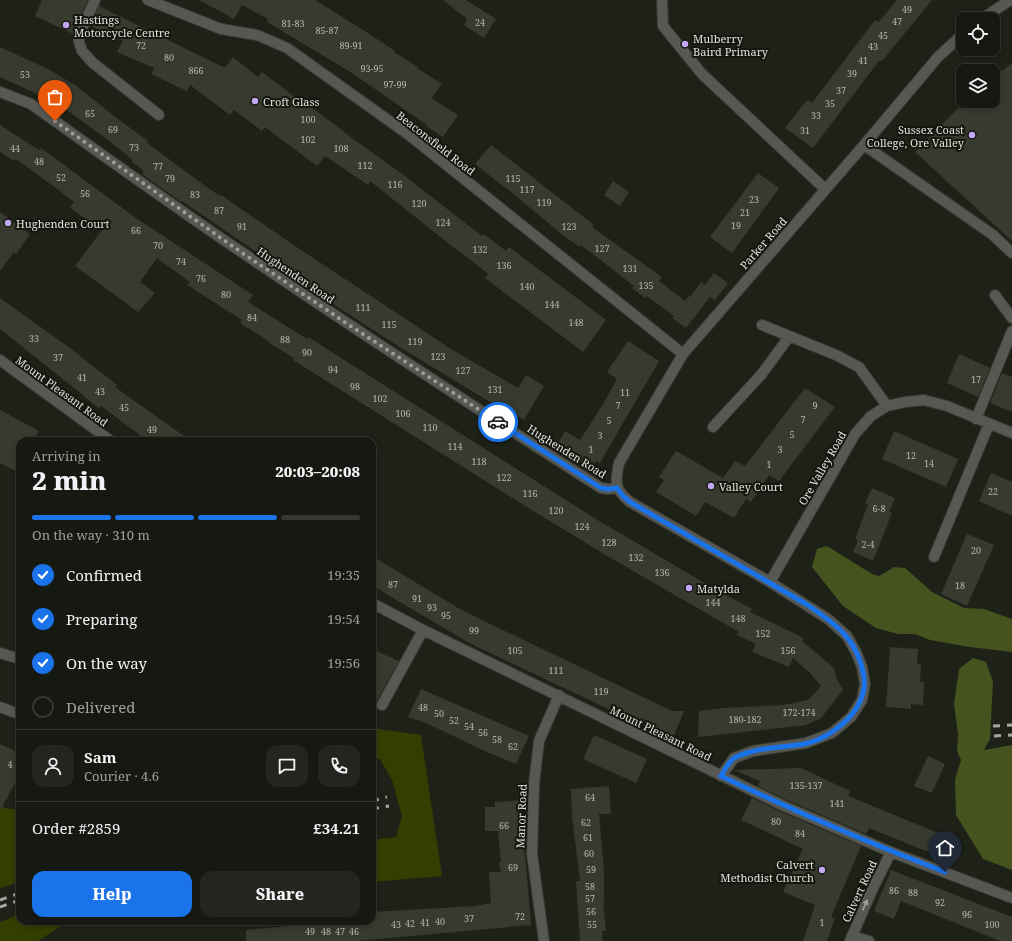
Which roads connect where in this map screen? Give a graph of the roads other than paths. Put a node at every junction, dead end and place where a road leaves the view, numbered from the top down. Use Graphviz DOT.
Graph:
graph roads {
  1 [pos="95,0"];
  2 [pos="148,0"];
  3 [pos="662,0"];
  4 [pos="1010,0"];
  5 [pos="992,12"];
  6 [pos="956,41"];
  7 [pos="1,93"];
  8 [pos="159,115"];
  9 [pos="864,145"];
  10 [pos="825,190"];
  11 [pos="1012,253"];
  12 [pos="995,295"];
  13 [pos="1012,318"];
  14 [pos="762,325"];
  15 [pos="1012,331"];
  16 [pos="789,337"];
  17 [pos="683,354"];
  18 [pos="0,360"];
  19 [pos="887,406"];
  20 [pos="976,418"];
  21 [pos="989,424"];
  22 [pos="713,426"];
  23 [pos="1012,433"];
  24 [pos="106,437"];
  25 [pos="617,488"];
  26 [pos="934,557"];
  27 [pos="770,582"];
  28 [pos="376,605"];
  29 [pos="423,630"];
  30 [pos="0,653"];
  31 [pos="16,658"];
  32 [pos="559,695"];
  33 [pos="382,705"];
  34 [pos="0,707"];
  35 [pos="16,713"];
  36 [pos="721,776"];
  37 [pos="891,852"];
  38 [pos="1012,898"];
  39 [pos="851,938"];
  40 [pos="544,941"];
  41 [pos="869,941"];
  1 -- 8 [label="street"];
  2 -- 17 [label="street, Beaconsfield Road"];
  3 -- 10 [label="street"];
  4 -- 5 [label="street"];
  6 -- 9 [label="street, Parker Road"];
  7 -- 25 [label="street, Hughenden Road"];
  9 -- 10 [label="street, Parker Road"];
  9 -- 11 [label="street"];
  10 -- 17 [label="street, Parker Road"];
  12 -- 13 [label="street"];
  14 -- 16 [label="street"];
  15 -- 20 [label="street"];
  16 -- 19 [label="street"];
  16 -- 22 [label="street"];
  17 -- 25 [label="street, Parker Road"];
  18 -- 24 [label="street, Mount Pleasant Road"];
  19 -- 20 [label="street, Ore Valley Road"];
  19 -- 27 [label="street, Ore Valley Road"];
  20 -- 21 [label="street, Ore Valley Road"];
  21 -- 23 [label="street, Ore Valley Road"];
  21 -- 26 [label="street"];
  25 -- 27 [label="street"];
  27 -- 36 [label="street"];
  28 -- 29 [label="street, Mount Pleasant Road"];
  29 -- 32 [label="street, Mount Pleasant Road"];
  29 -- 33 [label="street"];
  30 -- 31 [label="street"];
  32 -- 36 [label="street, Mount Pleasant Road"];
  32 -- 40 [label="street, Manor Road"];
  34 -- 35 [label="street"];
  36 -- 37 [label="street, Mount Pleasant Road"];
  37 -- 38 [label="street, Mount Pleasant Road"];
  39 -- 37 [label="street, Calvert Road, one-way"];
  39 -- 41 [label="street"];
}
